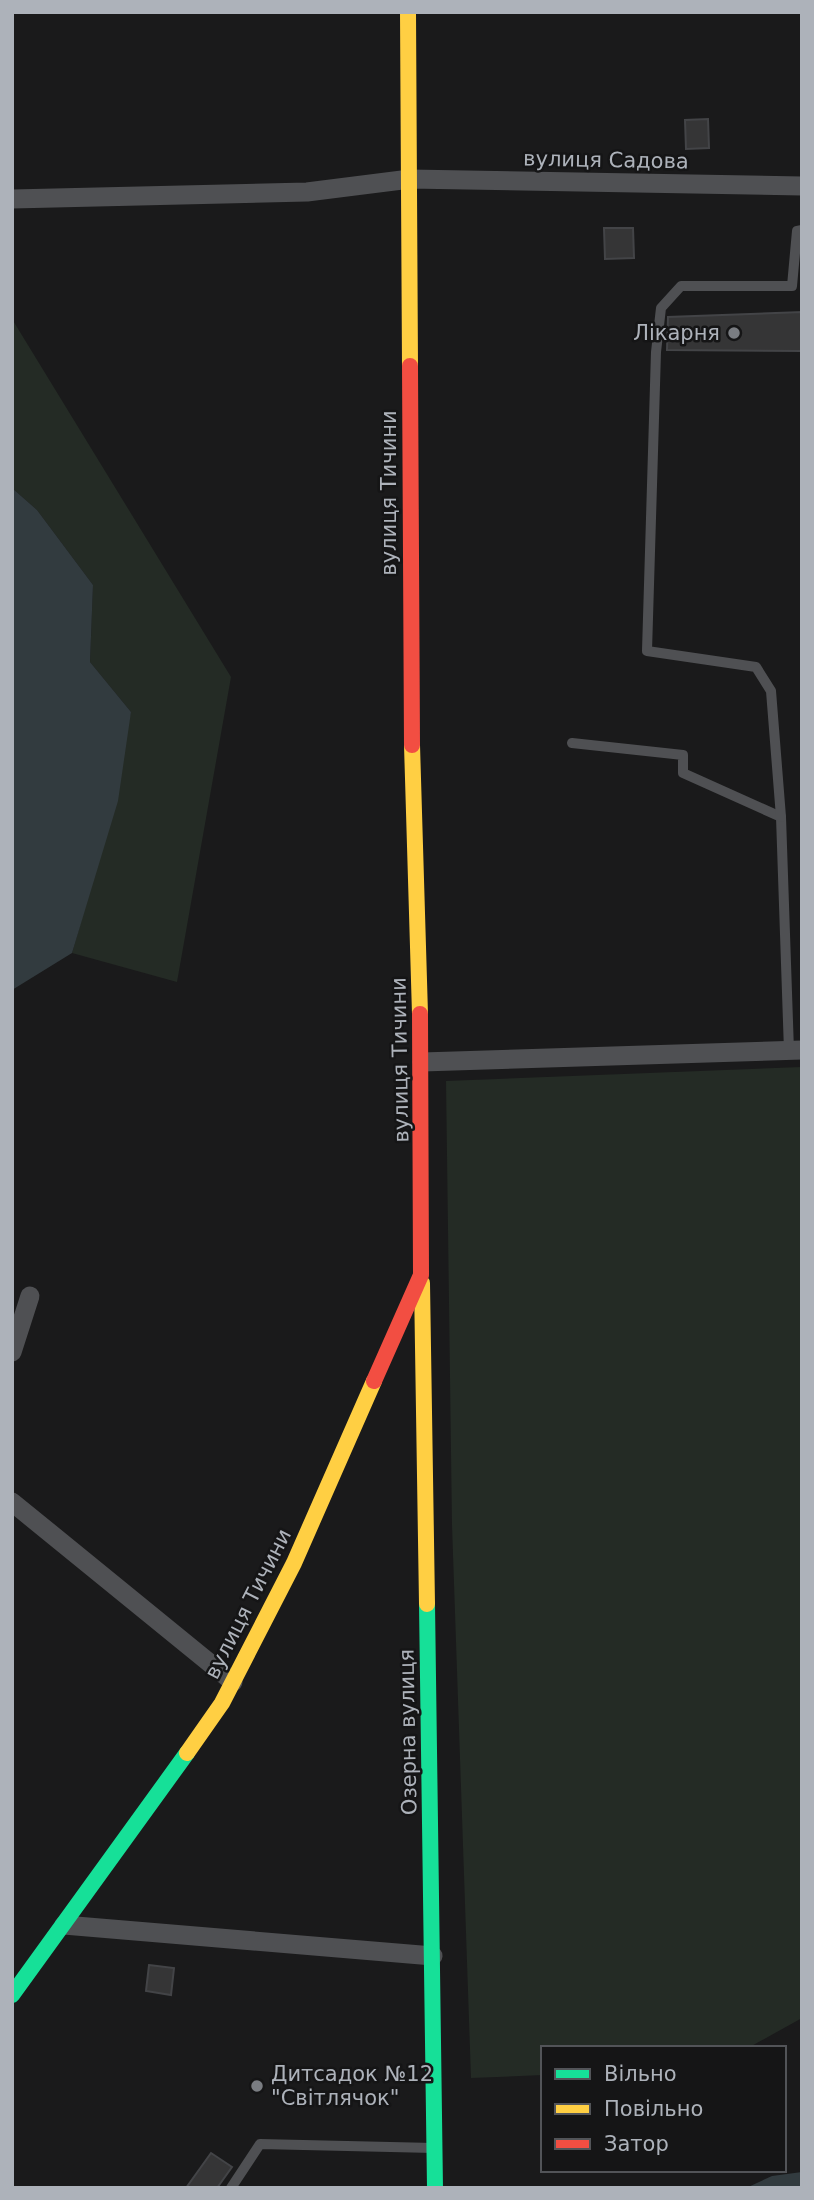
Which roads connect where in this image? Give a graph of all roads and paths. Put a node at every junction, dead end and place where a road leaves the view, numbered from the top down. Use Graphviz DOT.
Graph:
graph roads {
  1 [pos="408,12"];
  2 [pos="410,179"];
  3 [pos="802,186"];
  4 [pos="12,200"];
  5 [pos="802,230"];
  6 [pos="572,743"];
  7 [pos="781,817"];
  8 [pos="795,1050"];
  9 [pos="422,1062"];
  10 [pos="421,1275"];
  11 [pos="30,1296"];
  12 [pos="12,1352"];
  13 [pos="12,1502"];
  14 [pos="233,1682"];
  15 [pos="64,1926"];
  16 [pos="433,1956"];
  17 [pos="12,1995"];
  18 [pos="435,2148"];
  19 [pos="231,2188"];
  20 [pos="435,2188"];
  1 -- 2 [label="street, вулиця Тичини"];
  2 -- 3 [label="street, вулиця Садова"];
  2 -- 4 [label="street, вулиця Садова"];
  2 -- 9 [label="street, вулиця Тичини"];
  5 -- 7 [label="lane"];
  6 -- 7 [label="lane"];
  7 -- 8 [label="lane"];
  8 -- 9 [label="street"];
  9 -- 10 [label="street, вулиця Тичини"];
  10 -- 14 [label="street, вулиця Тичини"];
  10 -- 16 [label="street, Озерна вулиця"];
  11 -- 12 [label="street"];
  13 -- 14 [label="street"];
  14 -- 15 [label="street, вулиця Тичини"];
  15 -- 16 [label="street"];
  15 -- 17 [label="street, вулиця Тичини"];
  16 -- 18 [label="street, Озерна вулиця"];
  18 -- 19 [label="lane"];
  18 -- 20 [label="street, Озерна вулиця"];
}
